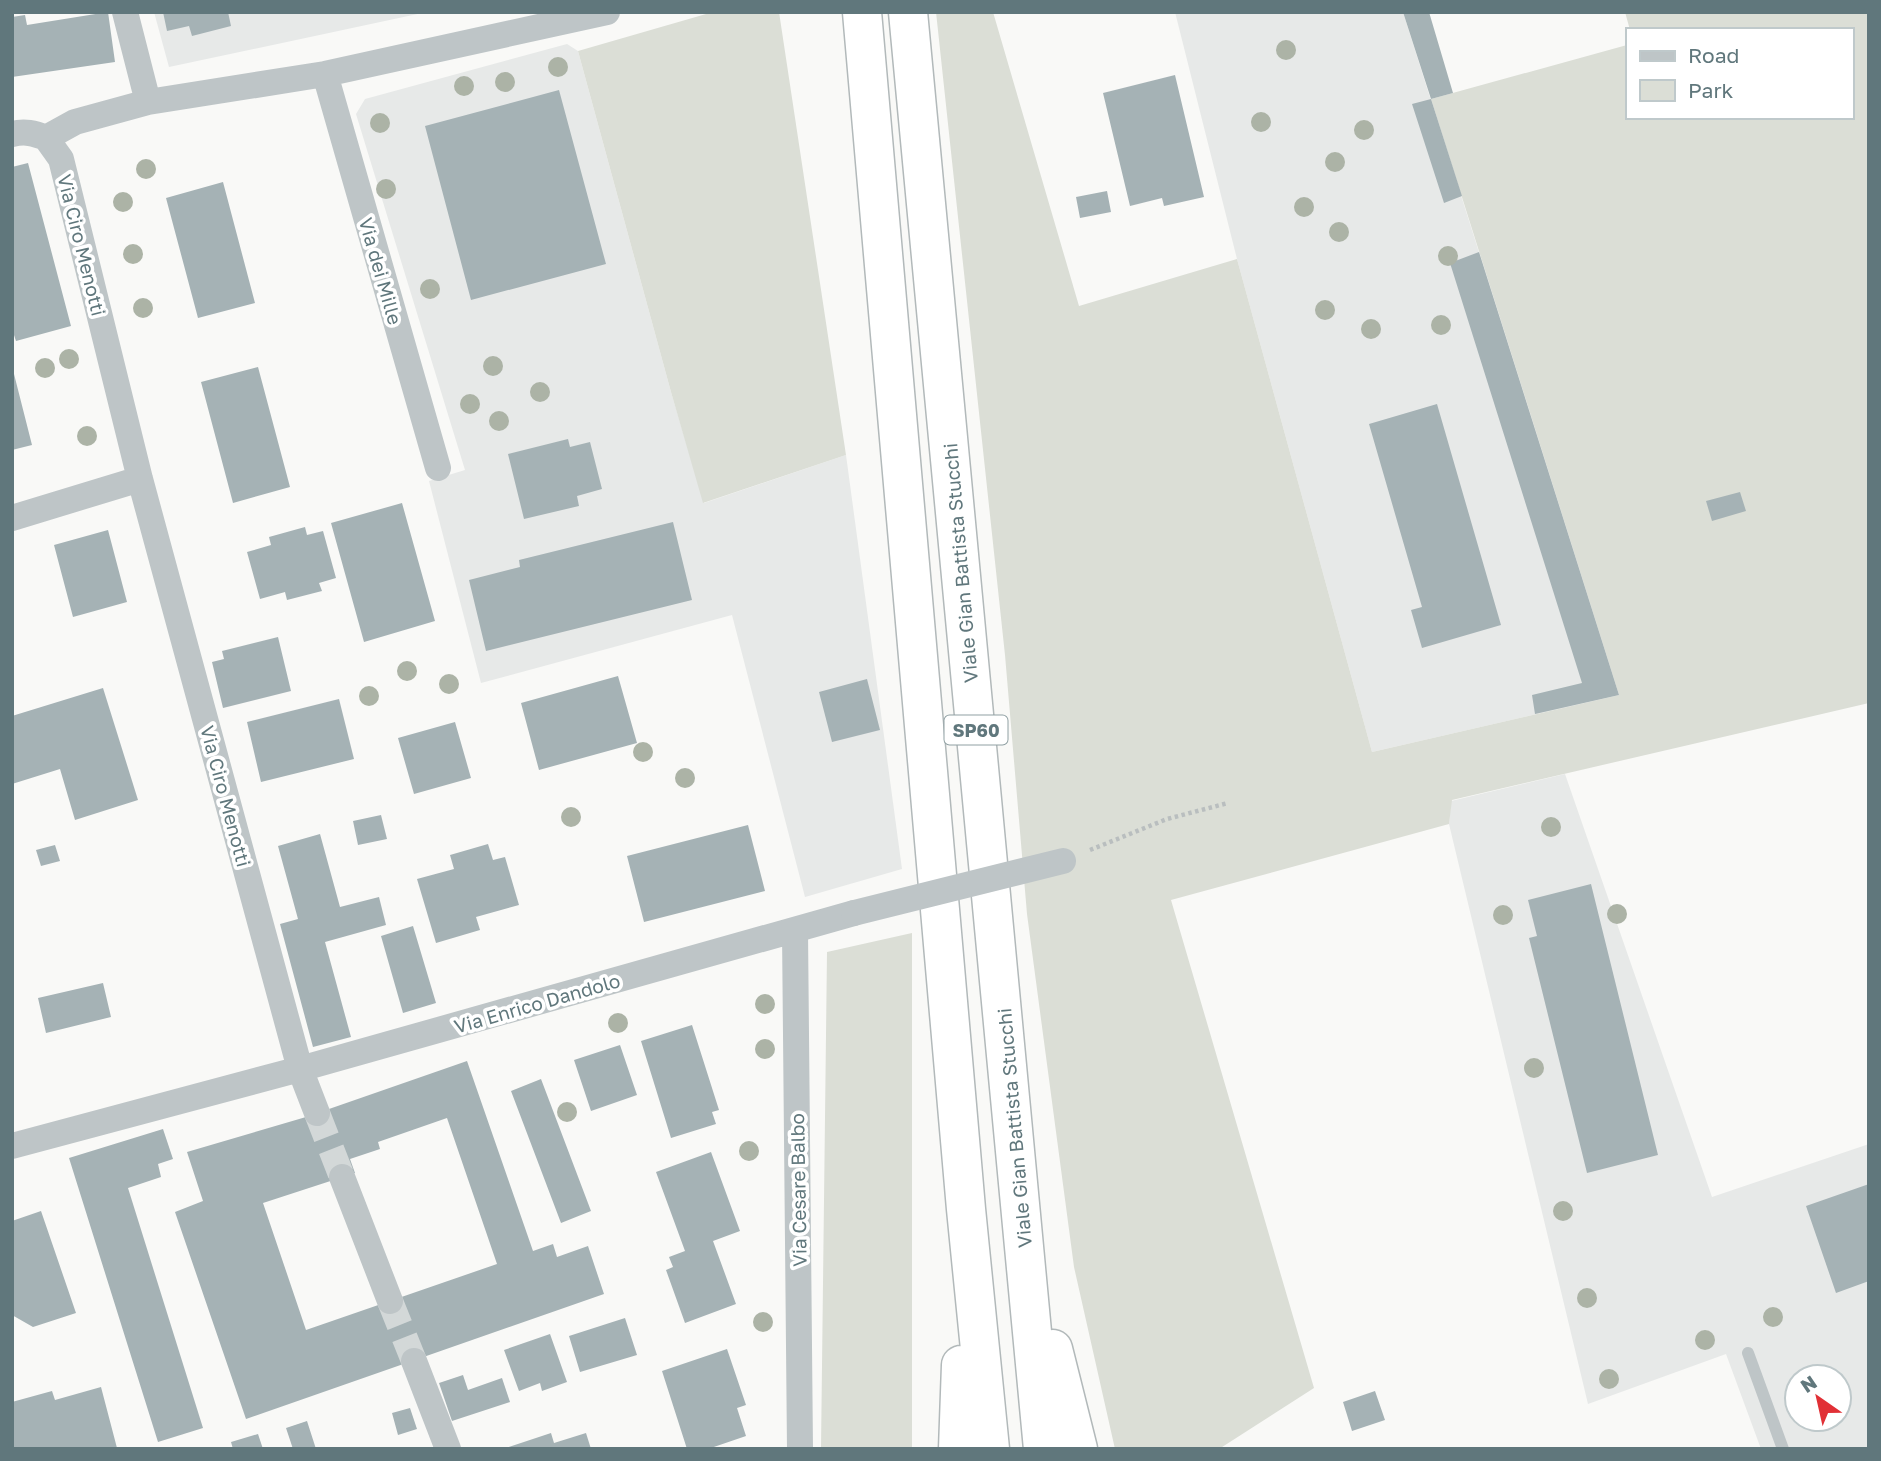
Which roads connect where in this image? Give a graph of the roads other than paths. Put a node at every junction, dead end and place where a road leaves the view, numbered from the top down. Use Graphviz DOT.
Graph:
graph roads {
  1 [pos="125,12"];
  2 [pos="607,12"];
  3 [pos="862,12"];
  4 [pos="908,12"];
  5 [pos="325,74"];
  6 [pos="148,102"];
  7 [pos="12,134"];
  8 [pos="46,138"];
  9 [pos="438,468"];
  10 [pos="140,479"];
  11 [pos="12,518"];
  12 [pos="1063,861"];
  13 [pos="795,931"];
  14 [pos="300,1069"];
  15 [pos="317,1112"];
  16 [pos="12,1146"];
  17 [pos="342,1177"];
  18 [pos="966,1209"];
  19 [pos="1024,1232"];
  20 [pos="390,1301"];
  21 [pos="1748,1353"];
  22 [pos="414,1361"];
  23 [pos="448,1449"];
  24 [pos="800,1449"];
  25 [pos="958,1449"];
  26 [pos="990,1449"];
  27 [pos="1043,1449"];
  28 [pos="1079,1449"];
  29 [pos="1783,1449"];
  1 -- 6 [label="street"];
  2 -- 5 [label="street"];
  3 -- 18 [label="highway, SP60"];
  4 -- 19 [label="highway, Viale Gian Battista Stucchi / SP60"];
  5 -- 6 [label="street"];
  5 -- 9 [label="street, Via dei Mille"];
  6 -- 8 [label="street"];
  7 -- 8 [label="street"];
  8 -- 10 [label="street, Via Ciro Menotti"];
  10 -- 11 [label="street"];
  10 -- 14 [label="street, Via Ciro Menotti"];
  12 -- 13 [label="street, Via Enrico Dandolo, bridge"];
  13 -- 14 [label="street, Via Enrico Dandolo"];
  13 -- 24 [label="street, Via Cesare Balbo"];
  14 -- 15 [label="street, Via Ciro Menotti"];
  14 -- 16 [label="street, Via Enrico Dandolo"];
  17 -- 20 [label="street"];
  18 -- 25 [label="highway"];
  18 -- 26 [label="highway, SP60"];
  19 -- 27 [label="highway, Viale Gian Battista Stucchi / SP60"];
  19 -- 28 [label="highway"];
  21 -- 29 [label="lane"];
  22 -- 23 [label="street"];
}
